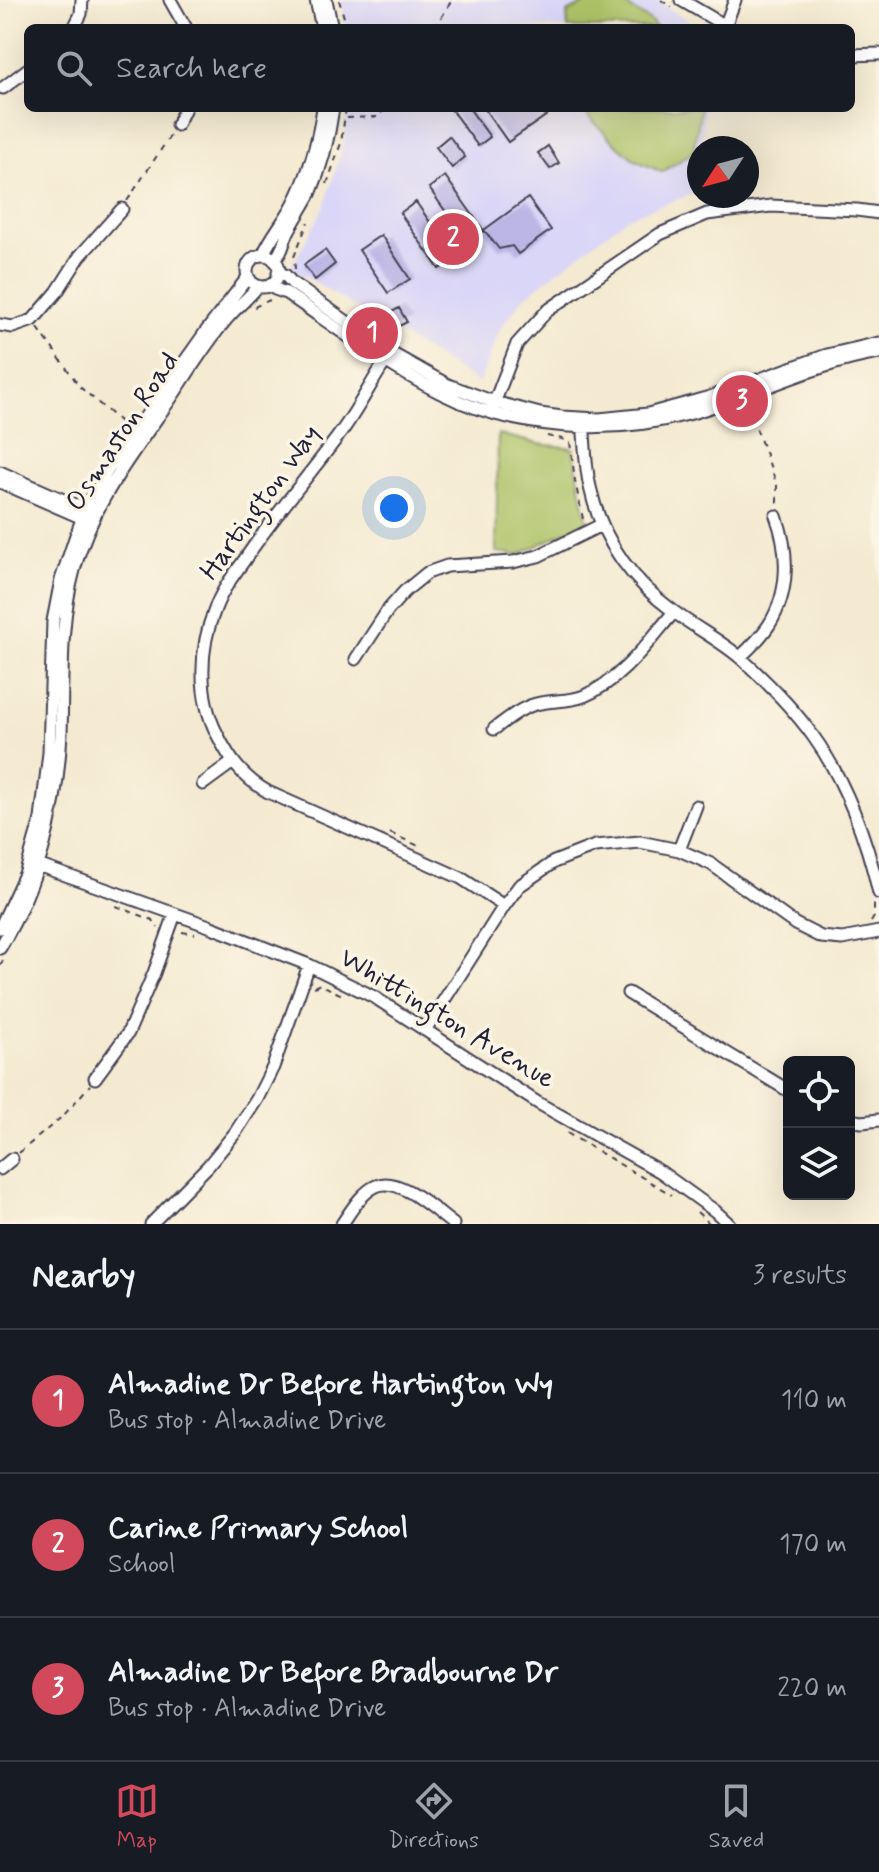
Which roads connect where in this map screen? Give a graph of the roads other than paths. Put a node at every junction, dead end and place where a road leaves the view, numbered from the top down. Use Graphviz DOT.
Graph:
graph roads {
  1 [pos="82,0"];
  2 [pos="170,0"];
  3 [pos="316,0"];
  4 [pos="326,0"];
  5 [pos="681,0"];
  6 [pos="735,0"];
  7 [pos="76,24"];
  8 [pos="184,24"];
  9 [pos="321,24"];
  10 [pos="331,24"];
  11 [pos="722,24"];
  12 [pos="728,24"];
  13 [pos="879,54"];
  14 [pos="855,55"];
  15 [pos="24,72"];
  16 [pos="3,88"];
  17 [pos="183,112"];
  18 [pos="322,112"];
  19 [pos="332,112"];
  20 [pos="177,125"];
  21 [pos="122,209"];
  22 [pos="879,213"];
  23 [pos="269,258"];
  24 [pos="278,273"];
  25 [pos="259,282"];
  26 [pos="289,288"];
  27 [pos="0,325"];
  28 [pos="879,343"];
  29 [pos="879,353"];
  30 [pos="389,357"];
  31 [pos="492,407"];
  32 [pos="583,424"];
  33 [pos="0,472"];
  34 [pos="0,482"];
  35 [pos="88,516"];
  36 [pos="776,516"];
  37 [pos="601,525"];
  38 [pos="674,612"];
  39 [pos="740,657"];
  40 [pos="356,659"];
  41 [pos="494,729"];
  42 [pos="233,762"];
  43 [pos="203,784"];
  44 [pos="696,806"];
  45 [pos="679,850"];
  46 [pos="34,864"];
  47 [pos="876,865"];
  48 [pos="879,893"];
  49 [pos="504,906"];
  50 [pos="175,914"];
  51 [pos="0,928"];
  52 [pos="879,932"];
  53 [pos="3,952"];
  54 [pos="309,965"];
  55 [pos="628,993"];
  56 [pos="425,1030"];
  57 [pos="95,1078"];
  58 [pos="783,1087"];
  59 [pos="879,1120"];
  60 [pos="855,1121"];
  61 [pos="12,1159"];
  62 [pos="0,1169"];
  63 [pos="170,1206"];
  64 [pos="151,1224"];
  65 [pos="158,1224"];
  66 [pos="342,1224"];
  67 [pos="453,1224"];
  68 [pos="729,1224"];
  1 -- 7 [label="street"];
  2 -- 8 [label="street"];
  3 -- 9 [label="street"];
  4 -- 10 [label="street"];
  5 -- 11 [label="street"];
  6 -- 12 [label="street"];
  13 -- 14 [label="street"];
  15 -- 16 [label="street"];
  17 -- 20 [label="street"];
  18 -- 23 [label="street"];
  19 -- 23 [label="street"];
  21 -- 27 [label="street"];
  22 -- 31 [label="street"];
  23 -- 24 [label="street"];
  23 -- 25 [label="street"];
  24 -- 25 [label="street"];
  24 -- 26 [label="street"];
  25 -- 26 [label="street"];
  25 -- 35 [label="street, Osmaston Road"];
  25 -- 35 [label="street, Osmaston Road"];
  26 -- 30 [label="street"];
  28 -- 32 [label="street"];
  29 -- 32 [label="street"];
  30 -- 31 [label="street"];
  30 -- 42 [label="street, Hartington Way"];
  31 -- 32 [label="street"];
  32 -- 37 [label="street"];
  33 -- 35 [label="street"];
  34 -- 35 [label="street"];
  35 -- 46 [label="street, Osmaston Road"];
  36 -- 39 [label="street"];
  37 -- 38 [label="street"];
  37 -- 40 [label="street"];
  38 -- 39 [label="street"];
  38 -- 41 [label="street"];
  39 -- 47 [label="street"];
  42 -- 43 [label="street"];
  42 -- 49 [label="street, Hartington Way"];
  44 -- 45 [label="street"];
  45 -- 49 [label="street"];
  45 -- 52 [label="street"];
  46 -- 50 [label="street, Whittington Avenue"];
  46 -- 51 [label="street, Osmaston Road"];
  46 -- 53 [label="street, Osmaston Road"];
  47 -- 48 [label="street"];
  49 -- 56 [label="street"];
  50 -- 54 [label="street, Whittington Avenue"];
  50 -- 57 [label="street"];
  54 -- 56 [label="street, Whittington Avenue"];
  54 -- 63 [label="street"];
  55 -- 58 [label="street"];
  56 -- 68 [label="street, Whittington Avenue"];
  59 -- 60 [label="street"];
  61 -- 62 [label="street"];
  63 -- 64 [label="street"];
  63 -- 65 [label="street"];
  66 -- 67 [label="street"];
}
